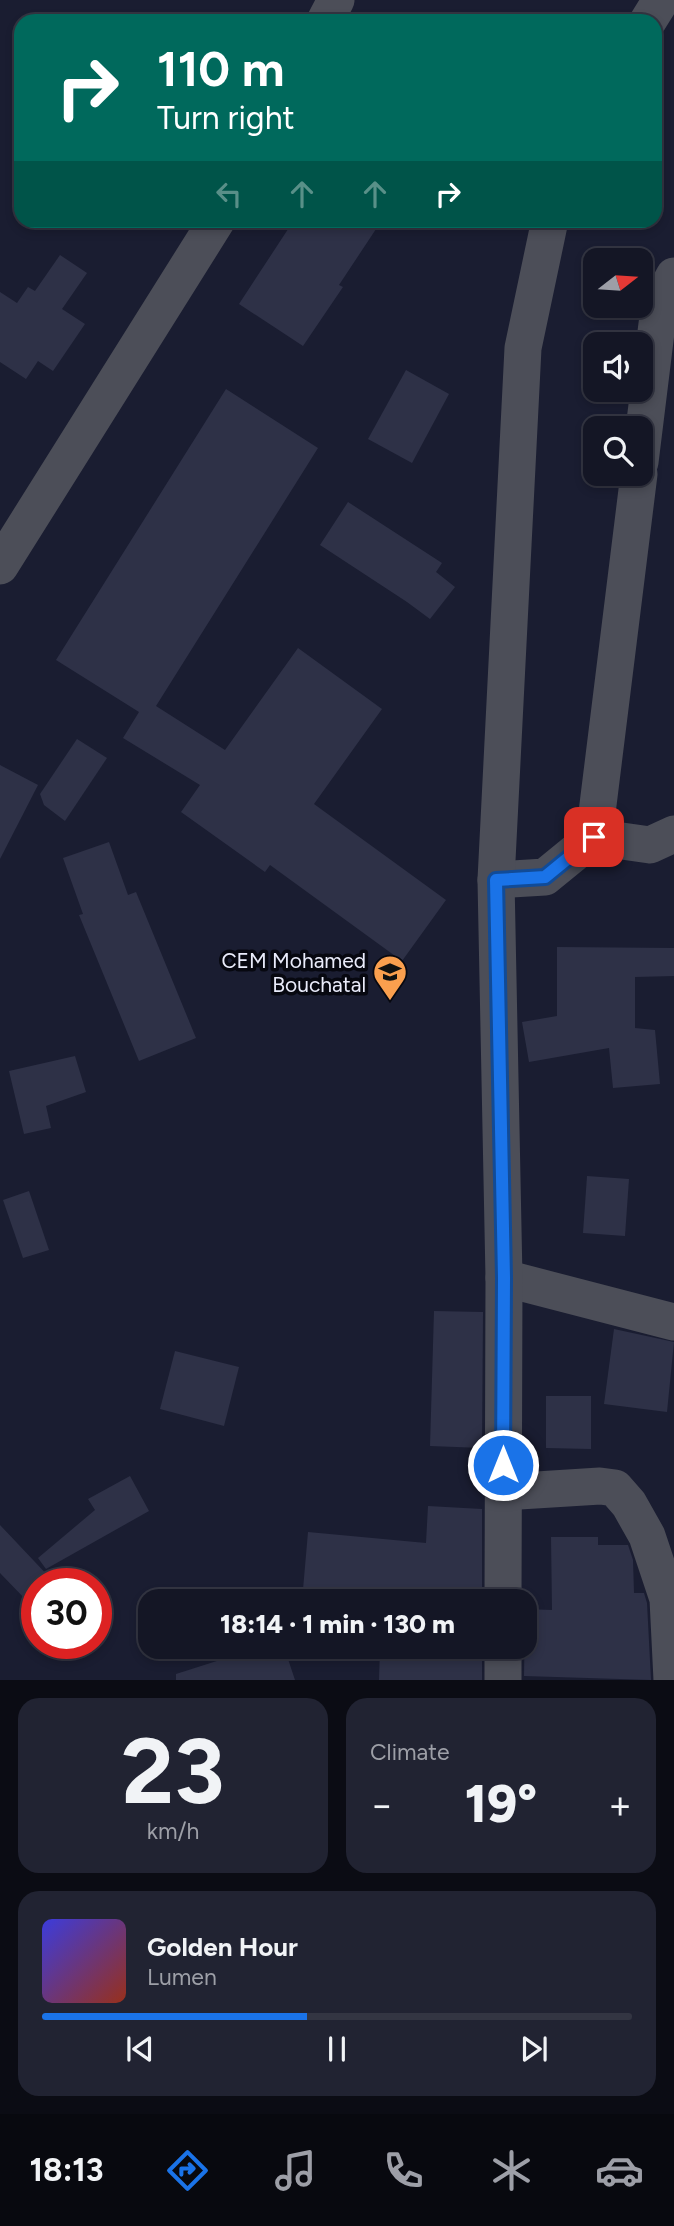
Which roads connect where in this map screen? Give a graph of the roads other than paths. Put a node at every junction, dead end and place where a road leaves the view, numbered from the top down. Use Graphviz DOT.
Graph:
graph roads {
  1 [pos="212,228"];
  2 [pos="548,228"];
  3 [pos="674,276"];
  4 [pos="646,416"];
  5 [pos="638,486"];
  6 [pos="0,566"];
  7 [pos="674,834"];
  8 [pos="594,837"];
  9 [pos="496,880"];
  10 [pos="504,1278"];
  11 [pos="674,1321"];
  12 [pos="503,1492"];
  13 [pos="503,1589"];
  14 [pos="503,1659"];
  15 [pos="503,1680"];
  16 [pos="672,1680"];
  1 -- 6 [label="street"];
  2 -- 9 [label="street"];
  3 -- 4 [label="street"];
  5 -- 8 [label="street"];
  7 -- 8 [label="street"];
  8 -- 9 [label="street"];
  9 -- 10 [label="street"];
  10 -- 11 [label="street"];
  10 -- 12 [label="street"];
  12 -- 13 [label="street"];
  12 -- 16 [label="street"];
  14 -- 15 [label="street"];
}
